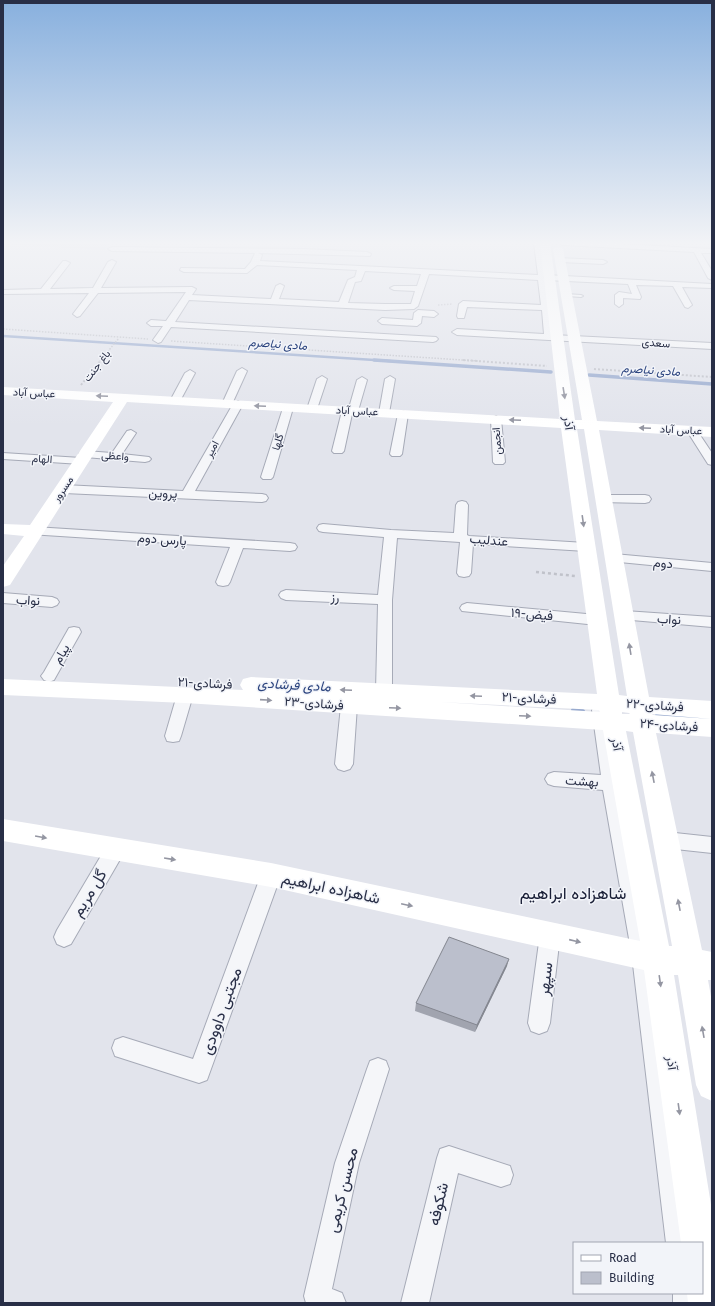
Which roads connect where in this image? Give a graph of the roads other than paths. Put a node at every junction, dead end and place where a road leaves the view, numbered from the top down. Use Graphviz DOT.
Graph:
graph roads {
  1 [pos="85,304"];
  2 [pos="181,304"];
  3 [pos="343,304"];
  4 [pos="414,304"];
  5 [pos="559,304"];
  6 [pos="494,305"];
  7 [pos="385,307"];
  8 [pos="77,314"];
  9 [pos="434,314"];
  10 [pos="461,316"];
  11 [pos="494,317"];
  12 [pos="382,321"];
  13 [pos="152,323"];
  14 [pos="168,324"];
  15 [pos="457,332"];
  16 [pos="677,333"];
  17 [pos="380,336"];
  18 [pos="561,337"];
  19 [pos="433,339"];
  20 [pos="158,340"];
  21 [pos="681,344"];
  22 [pos="712,346"];
  23 [pos="242,371"];
  24 [pos="190,373"];
  25 [pos="390,379"];
  26 [pos="322,380"];
  27 [pos="362,380"];
  28 [pos="3,391"];
  29 [pos="123,397"];
  30 [pos="175,401"];
  31 [pos="232,404"];
  32 [pos="288,408"];
  33 [pos="312,409"];
  34 [pos="350,411"];
  35 [pos="384,413"];
  36 [pos="403,414"];
  37 [pos="496,419"];
  38 [pos="580,424"];
  39 [pos="692,431"];
  40 [pos="712,432"];
  41 [pos="131,433"];
  42 [pos="338,451"];
  43 [pos="396,454"];
  44 [pos="3,456"];
  45 [pos="115,456"];
  46 [pos="83,458"];
  47 [pos="145,459"];
  48 [pos="499,462"];
  49 [pos="712,462"];
  50 [pos="267,477"];
  51 [pos="64,489"];
  52 [pos="187,494"];
  53 [pos="262,498"];
  54 [pos="604,499"];
  55 [pos="644,499"];
  56 [pos="462,504"];
  57 [pos="3,528"];
  58 [pos="323,528"];
  59 [pos="34,531"];
  60 [pos="391,534"];
  61 [pos="464,538"];
  62 [pos="238,544"];
  63 [pos="290,547"];
  64 [pos="583,547"];
  65 [pos="614,558"];
  66 [pos="712,567"];
  67 [pos="464,573"];
  68 [pos="5,576"];
  69 [pos="223,582"];
  70 [pos="286,595"];
  71 [pos="3,598"];
  72 [pos="385,600"];
  73 [pos="52,602"];
  74 [pos="468,608"];
  75 [pos="625,616"];
  76 [pos="593,620"];
  77 [pos="712,622"];
  78 [pos="74,632"];
  79 [pos="3,673"];
  80 [pos="49,676"];
  81 [pos="3,687"];
  82 [pos="384,691"];
  83 [pos="185,695"];
  84 [pos="349,706"];
  85 [pos="712,710"];
  86 [pos="605,711"];
  87 [pos="641,713"];
  88 [pos="712,728"];
  89 [pos="173,736"];
  90 [pos="344,764"];
  91 [pos="554,780"];
  92 [pos="611,783"];
  93 [pos="3,830"];
  94 [pos="666,840"];
  95 [pos="630,845"];
  96 [pos="712,845"];
  97 [pos="115,850"];
  98 [pos="271,876"];
  99 [pos="550,935"];
  100 [pos="64,937"];
  101 [pos="649,957"];
  102 [pos="701,965"];
  103 [pos="539,1023"];
  104 [pos="122,1048"];
  105 [pos="378,1069"];
  106 [pos="712,1085"];
  107 [pos="501,1175"];
  108 [pos="680,1242"];
  109 [pos="698,1242"];
  110 [pos="703,1274"];
  111 [pos="332,1303"];
  112 [pos="415,1303"];
  113 [pos="707,1303"];
  1 -- 8 [label="street"];
  2 -- 14 [label="street"];
  3 -- 7 [label="street"];
  4 -- 7 [label="street"];
  5 -- 18 [label="main road, آذر"];
  6 -- 10 [label="street"];
  6 -- 11 [label="street"];
  7 -- 12 [label="street"];
  9 -- 12 [label="street"];
  12 -- 17 [label="street"];
  13 -- 14 [label="street"];
  14 -- 17 [label="street"];
  14 -- 20 [label="street"];
  15 -- 18 [label="street, سعدی"];
  16 -- 21 [label="street"];
  17 -- 19 [label="street"];
  18 -- 21 [label="street, سعدی"];
  18 -- 38 [label="main road, آذر"];
  21 -- 22 [label="street, سعدی"];
  23 -- 31 [label="street, امیر"];
  24 -- 30 [label="street"];
  25 -- 35 [label="street"];
  26 -- 33 [label="street"];
  27 -- 34 [label="street"];
  29 -- 28 [label="main road, عباس آباد, one-way"];
  29 -- 30 [label="main road, عباس آباد"];
  29 -- 46 [label="main road, مسرور"];
  30 -- 31 [label="main road, عباس آباد"];
  32 -- 31 [label="main road, عباس آباد, one-way"];
  31 -- 52 [label="street, امیر"];
  32 -- 33 [label="main road, عباس آباد"];
  32 -- 50 [label="street, گلها"];
  33 -- 34 [label="main road, عباس آباد"];
  34 -- 35 [label="main road, عباس آباد"];
  34 -- 42 [label="street"];
  35 -- 36 [label="main road, عباس آباد"];
  36 -- 37 [label="main road, عباس آباد"];
  36 -- 43 [label="street"];
  38 -- 37 [label="main road, عباس آباد, one-way"];
  37 -- 48 [label="street, انجمن"];
  39 -- 38 [label="main road, عباس آباد, one-way"];
  38 -- 54 [label="main road, آذر"];
  38 -- 64 [label="main road, آذر, one-way"];
  39 -- 40 [label="main road, عباس آباد"];
  39 -- 49 [label="street"];
  41 -- 45 [label="street"];
  44 -- 46 [label="street, الهام"];
  45 -- 46 [label="street, واعظی"];
  45 -- 47 [label="street, واعظی"];
  46 -- 51 [label="main road, مسرور"];
  51 -- 52 [label="street, پروین"];
  51 -- 59 [label="main road, مسرور"];
  52 -- 53 [label="street, پروین"];
  54 -- 55 [label="street"];
  54 -- 65 [label="main road, آذر"];
  56 -- 61 [label="street"];
  57 -- 59 [label="main road"];
  58 -- 60 [label="street, عندلیب"];
  59 -- 62 [label="street, پارس دوم"];
  59 -- 68 [label="main road, مسرور"];
  60 -- 61 [label="street, عندلیب"];
  60 -- 72 [label="street"];
  61 -- 64 [label="street, عندلیب"];
  61 -- 67 [label="street"];
  62 -- 63 [label="street, پارس دوم"];
  62 -- 69 [label="street"];
  64 -- 76 [label="main road, آذر"];
  64 -- 76 [label="street, آذر"];
  65 -- 66 [label="street, دوم"];
  65 -- 75 [label="main road, آذر"];
  70 -- 72 [label="street, رز"];
  71 -- 73 [label="street, نواب"];
  72 -- 82 [label="street"];
  74 -- 76 [label="street, ۱۹-فیض"];
  75 -- 77 [label="street, نواب"];
  87 -- 75 [label="main road, آذر, one-way"];
  76 -- 86 [label="main road, آذر"];
  78 -- 80 [label="street, پیام"];
  79 -- 80 [label="main road, ۲۱-فرشادی"];
  82 -- 80 [label="main road, ۲۱-فرشادی, one-way"];
  81 -- 83 [label="main road, ۲۳-فرشادی"];
  86 -- 82 [label="main road, ۲۱-فرشادی, one-way"];
  83 -- 84 [label="main road, ۲۳-فرشادی, one-way"];
  83 -- 89 [label="street"];
  84 -- 86 [label="main road, ۲۳-فرشادی, one-way"];
  84 -- 90 [label="street"];
  85 -- 87 [label="main road, ۲۲-فرشادی"];
  86 -- 87 [label="main road, ۲۴-فرشادی"];
  86 -- 92 [label="street, آذر"];
  86 -- 95 [label="main road, آذر"];
  87 -- 88 [label="main road, ۲۴-فرشادی"];
  94 -- 87 [label="main road, آذر, one-way"];
  91 -- 92 [label="street, بهشت"];
  92 -- 95 [label="street, آذر"];
  93 -- 97 [label="main road, شاهزاده ابراهیم, one-way"];
  94 -- 96 [label="street"];
  102 -- 94 [label="main road, آذر, one-way"];
  95 -- 101 [label="main road, آذر"];
  97 -- 98 [label="main road, شاهزاده ابراهیم, one-way"];
  97 -- 100 [label="street, گل مریم"];
  98 -- 99 [label="main road, شاهزاده ابراهیم, one-way"];
  98 -- 104 [label="street, مجتبی داوودی"];
  99 -- 101 [label="main road, شاهزاده ابراهیم, one-way"];
  99 -- 103 [label="street, سپهر"];
  101 -- 102 [label="main road, شاهزاده ابراهیم"];
  101 -- 108 [label="street, آذر"];
  101 -- 109 [label="main road, آذر, one-way"];
  106 -- 102 [label="main road, آذر, one-way"];
  105 -- 111 [label="street, محسن کریمی"];
  107 -- 112 [label="street, شکوفه"];
  110 -- 113 [label="main road"];
}
